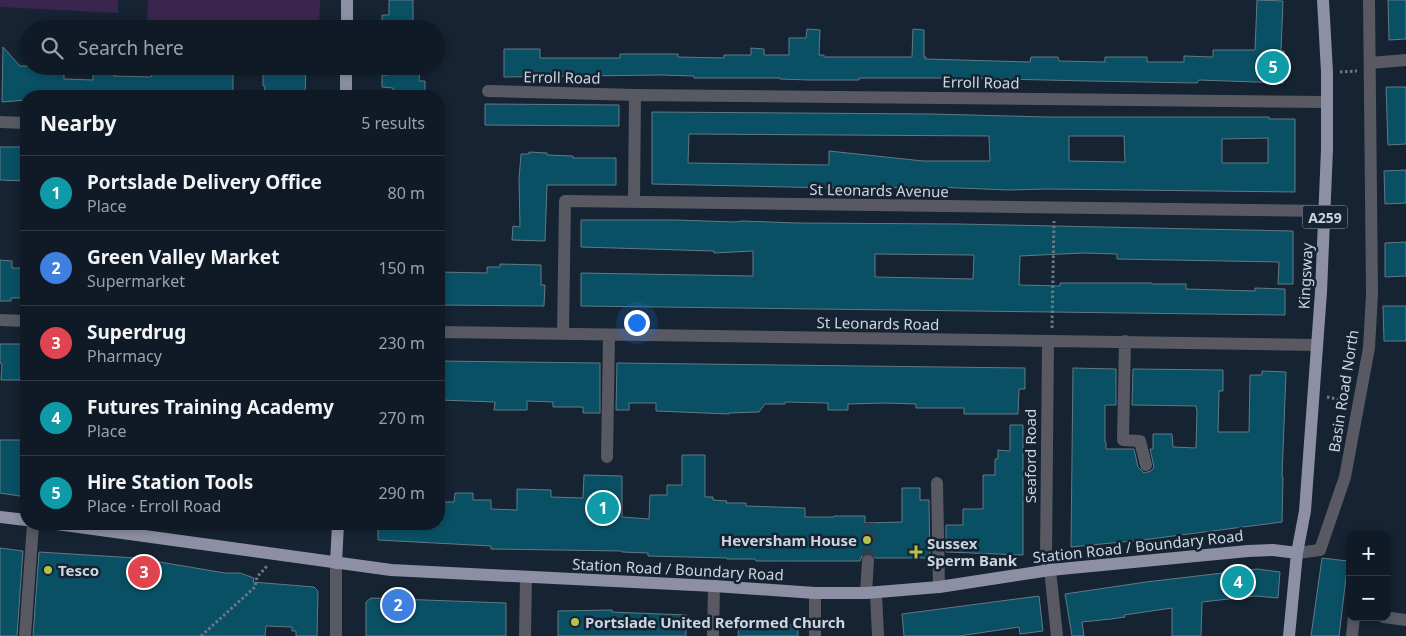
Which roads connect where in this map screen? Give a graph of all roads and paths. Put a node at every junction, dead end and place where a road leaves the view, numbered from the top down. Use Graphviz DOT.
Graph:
graph roads {
  1 [pos="347,0"];
  2 [pos="1323,0"];
  3 [pos="1368,0"];
  4 [pos="347,20"];
  5 [pos="1406,60"];
  6 [pos="1367,67"];
  7 [pos="1327,72"];
  8 [pos="346,75"];
  9 [pos="346,90"];
  10 [pos="488,92"];
  11 [pos="635,95"];
  12 [pos="1327,102"];
  13 [pos="0,122"];
  14 [pos="20,123"];
  15 [pos="634,202"];
  16 [pos="1054,208"];
  17 [pos="1325,211"];
  18 [pos="0,320"];
  19 [pos="20,321"];
  20 [pos="445,332"];
  21 [pos="563,333"];
  22 [pos="609,335"];
  23 [pos="1125,341"];
  24 [pos="1050,342"];
  25 [pos="1317,344"];
  26 [pos="607,457"];
  27 [pos="1146,465"];
  28 [pos="937,483"];
  29 [pos="0,517"];
  30 [pos="20,519"];
  31 [pos="33,530"];
  32 [pos="100,530"];
  33 [pos="338,530"];
  34 [pos="1297,553"];
  35 [pos="278,555"];
  36 [pos="868,561"];
  37 [pos="336,563"];
  38 [pos="1050,570"];
  39 [pos="526,576"];
  40 [pos="714,586"];
  41 [pos="939,587"];
  42 [pos="815,593"];
  43 [pos="871,593"];
  44 [pos="1391,618"];
  45 [pos="1406,620"];
  46 [pos="1354,621"];
  47 [pos="25,636"];
  48 [pos="201,636"];
  49 [pos="336,636"];
  50 [pos="525,636"];
  51 [pos="713,636"];
  52 [pos="815,636"];
  53 [pos="878,636"];
  54 [pos="1057,636"];
  55 [pos="1290,636"];
  56 [pos="1352,636"];
  1 -- 4 [label="main road"];
  2 -- 7 [label="main road, Kingsway / A259"];
  3 -- 6 [label="street, Basin Road North"];
  5 -- 6 [label="street"];
  6 -- 7 [label="path"];
  6 -- 34 [label="street, Basin Road North"];
  7 -- 12 [label="main road, Kingsway / A259"];
  8 -- 9 [label="main road"];
  10 -- 11 [label="street, Erroll Road"];
  11 -- 12 [label="street, Erroll Road"];
  11 -- 15 [label="street"];
  12 -- 17 [label="main road, Kingsway / A259"];
  13 -- 14 [label="street"];
  15 -- 16 [label="street, St Leonards Avenue"];
  15 -- 21 [label="street, St Leonards Avenue"];
  16 -- 17 [label="street, St Leonards Avenue"];
  16 -- 24 [label="path"];
  17 -- 25 [label="main road, Kingsway / A259"];
  18 -- 19 [label="street"];
  20 -- 21 [label="street, St Leonards Road"];
  21 -- 22 [label="street, St Leonards Road"];
  22 -- 24 [label="street, St Leonards Road"];
  22 -- 26 [label="street"];
  23 -- 24 [label="street, St Leonards Road"];
  23 -- 25 [label="street, St Leonards Road"];
  23 -- 27 [label="street"];
  24 -- 38 [label="street, Seaford Road"];
  25 -- 34 [label="main road, Kingsway / A259"];
  28 -- 41 [label="street"];
  29 -- 30 [label="main road"];
  31 -- 47 [label="street"];
  32 -- 35 [label="main road, Station Road / Boundary Road"];
  33 -- 37 [label="main road"];
  34 -- 38 [label="main road, Station Road / Boundary Road"];
  34 -- 55 [label="main road, A259"];
  35 -- 37 [label="main road, Station Road / Boundary Road"];
  35 -- 48 [label="path"];
  36 -- 43 [label="street"];
  37 -- 39 [label="main road, Station Road / Boundary Road"];
  37 -- 49 [label="street"];
  38 -- 41 [label="main road, Station Road / Boundary Road"];
  38 -- 54 [label="street, Seaford Road"];
  39 -- 40 [label="main road, Station Road / Boundary Road"];
  39 -- 50 [label="street"];
  40 -- 42 [label="main road, Station Road / Boundary Road"];
  40 -- 51 [label="street"];
  41 -- 43 [label="main road, Station Road / Boundary Road"];
  42 -- 43 [label="main road, Station Road / Boundary Road"];
  42 -- 52 [label="street"];
  43 -- 53 [label="street"];
  44 -- 45 [label="street"];
  46 -- 56 [label="street"];
}
